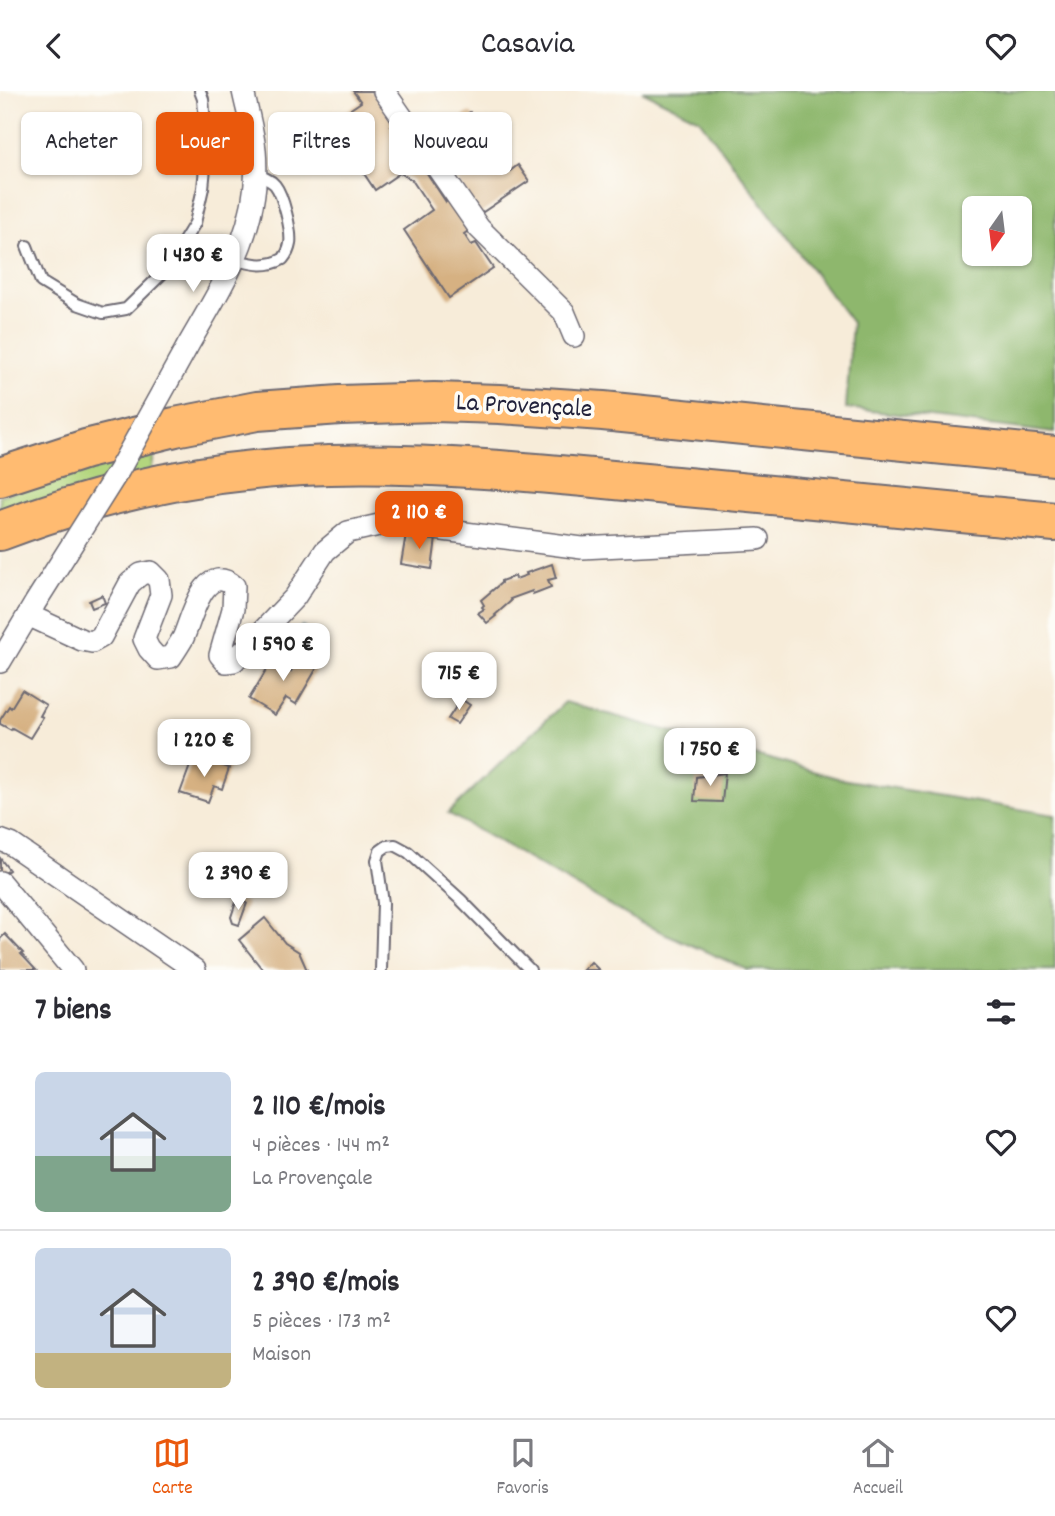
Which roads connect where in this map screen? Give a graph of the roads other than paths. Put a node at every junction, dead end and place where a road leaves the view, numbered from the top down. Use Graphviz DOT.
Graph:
graph roads {
  1 [pos="200,91"];
  2 [pos="243,91"];
  3 [pos="384,91"];
  4 [pos="255,175"];
  5 [pos="27,246"];
  6 [pos="236,260"];
  7 [pos="574,336"];
  8 [pos="1055,456"];
  9 [pos="0,477"];
  10 [pos="1055,522"];
  11 [pos="0,531"];
  12 [pos="758,539"];
  13 [pos="32,609"];
  14 [pos="0,661"];
  15 [pos="0,840"];
  16 [pos="0,882"];
  17 [pos="73,970"];
  18 [pos="195,970"];
  19 [pos="381,970"];
  20 [pos="530,970"];
  1 -- 5 [label="lane"];
  2 -- 4 [label="street"];
  3 -- 7 [label="street"];
  4 -- 6 [label="street"];
  4 -- 6 [label="lane"];
  6 -- 13 [label="street, bridge"];
  8 -- 9 [label="highway, La Provençale"];
  10 -- 11 [label="highway"];
  12 -- 13 [label="street"];
  13 -- 14 [label="street"];
  15 -- 18 [label="street"];
  16 -- 17 [label="street"];
  19 -- 20 [label="lane"];
}
